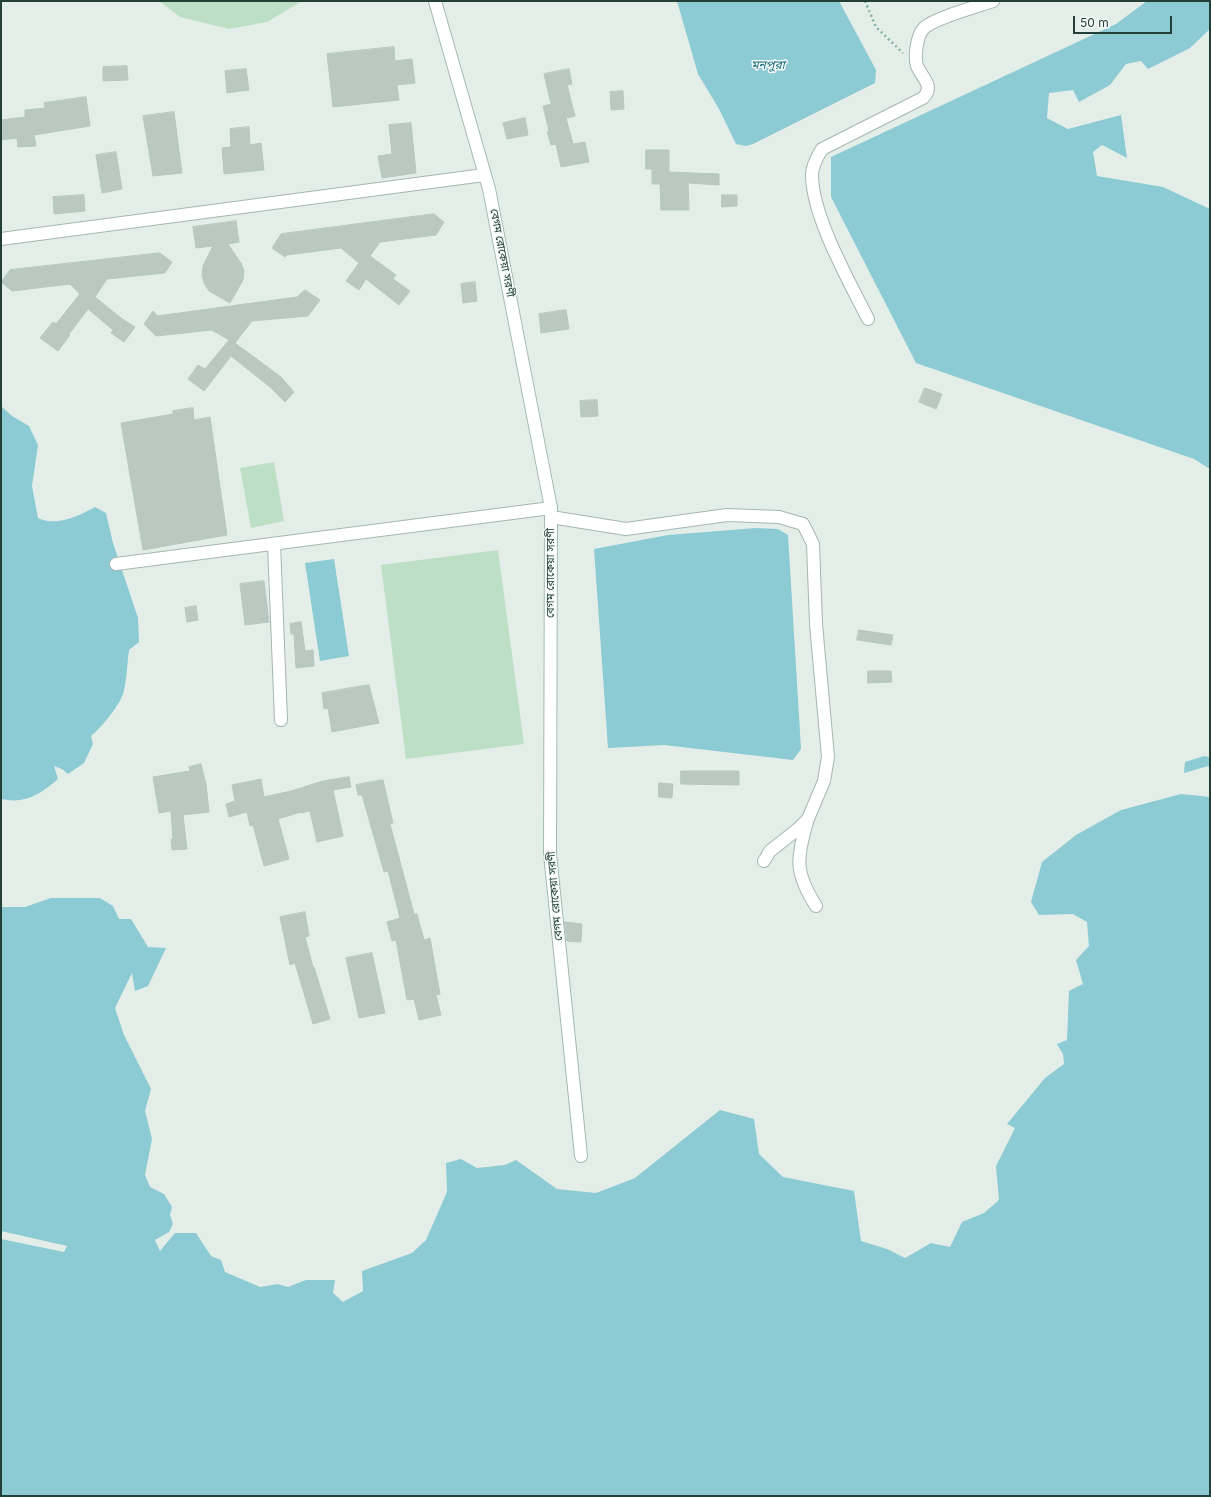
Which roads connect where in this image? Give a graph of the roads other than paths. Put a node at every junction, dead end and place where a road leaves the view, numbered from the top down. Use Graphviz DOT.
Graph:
graph roads {
  1 [pos="435,1"];
  2 [pos="993,1"];
  3 [pos="484,175"];
  4 [pos="1,239"];
  5 [pos="868,319"];
  6 [pos="551,513"];
  7 [pos="274,544"];
  8 [pos="116,564"];
  9 [pos="282,720"];
  10 [pos="808,819"];
  11 [pos="764,861"];
  12 [pos="816,906"];
  13 [pos="581,1156"];
  1 -- 3 [label="street, বেগম রোকেয়া সরণী"];
  2 -- 5 [label="street"];
  3 -- 4 [label="street"];
  3 -- 6 [label="street, বেগম রোকেয়া সরণী"];
  6 -- 7 [label="street"];
  6 -- 10 [label="street"];
  6 -- 13 [label="street, বেগম রোকেয়া সরণী"];
  7 -- 8 [label="street"];
  7 -- 9 [label="street"];
  10 -- 11 [label="street"];
  10 -- 12 [label="street"];
}
